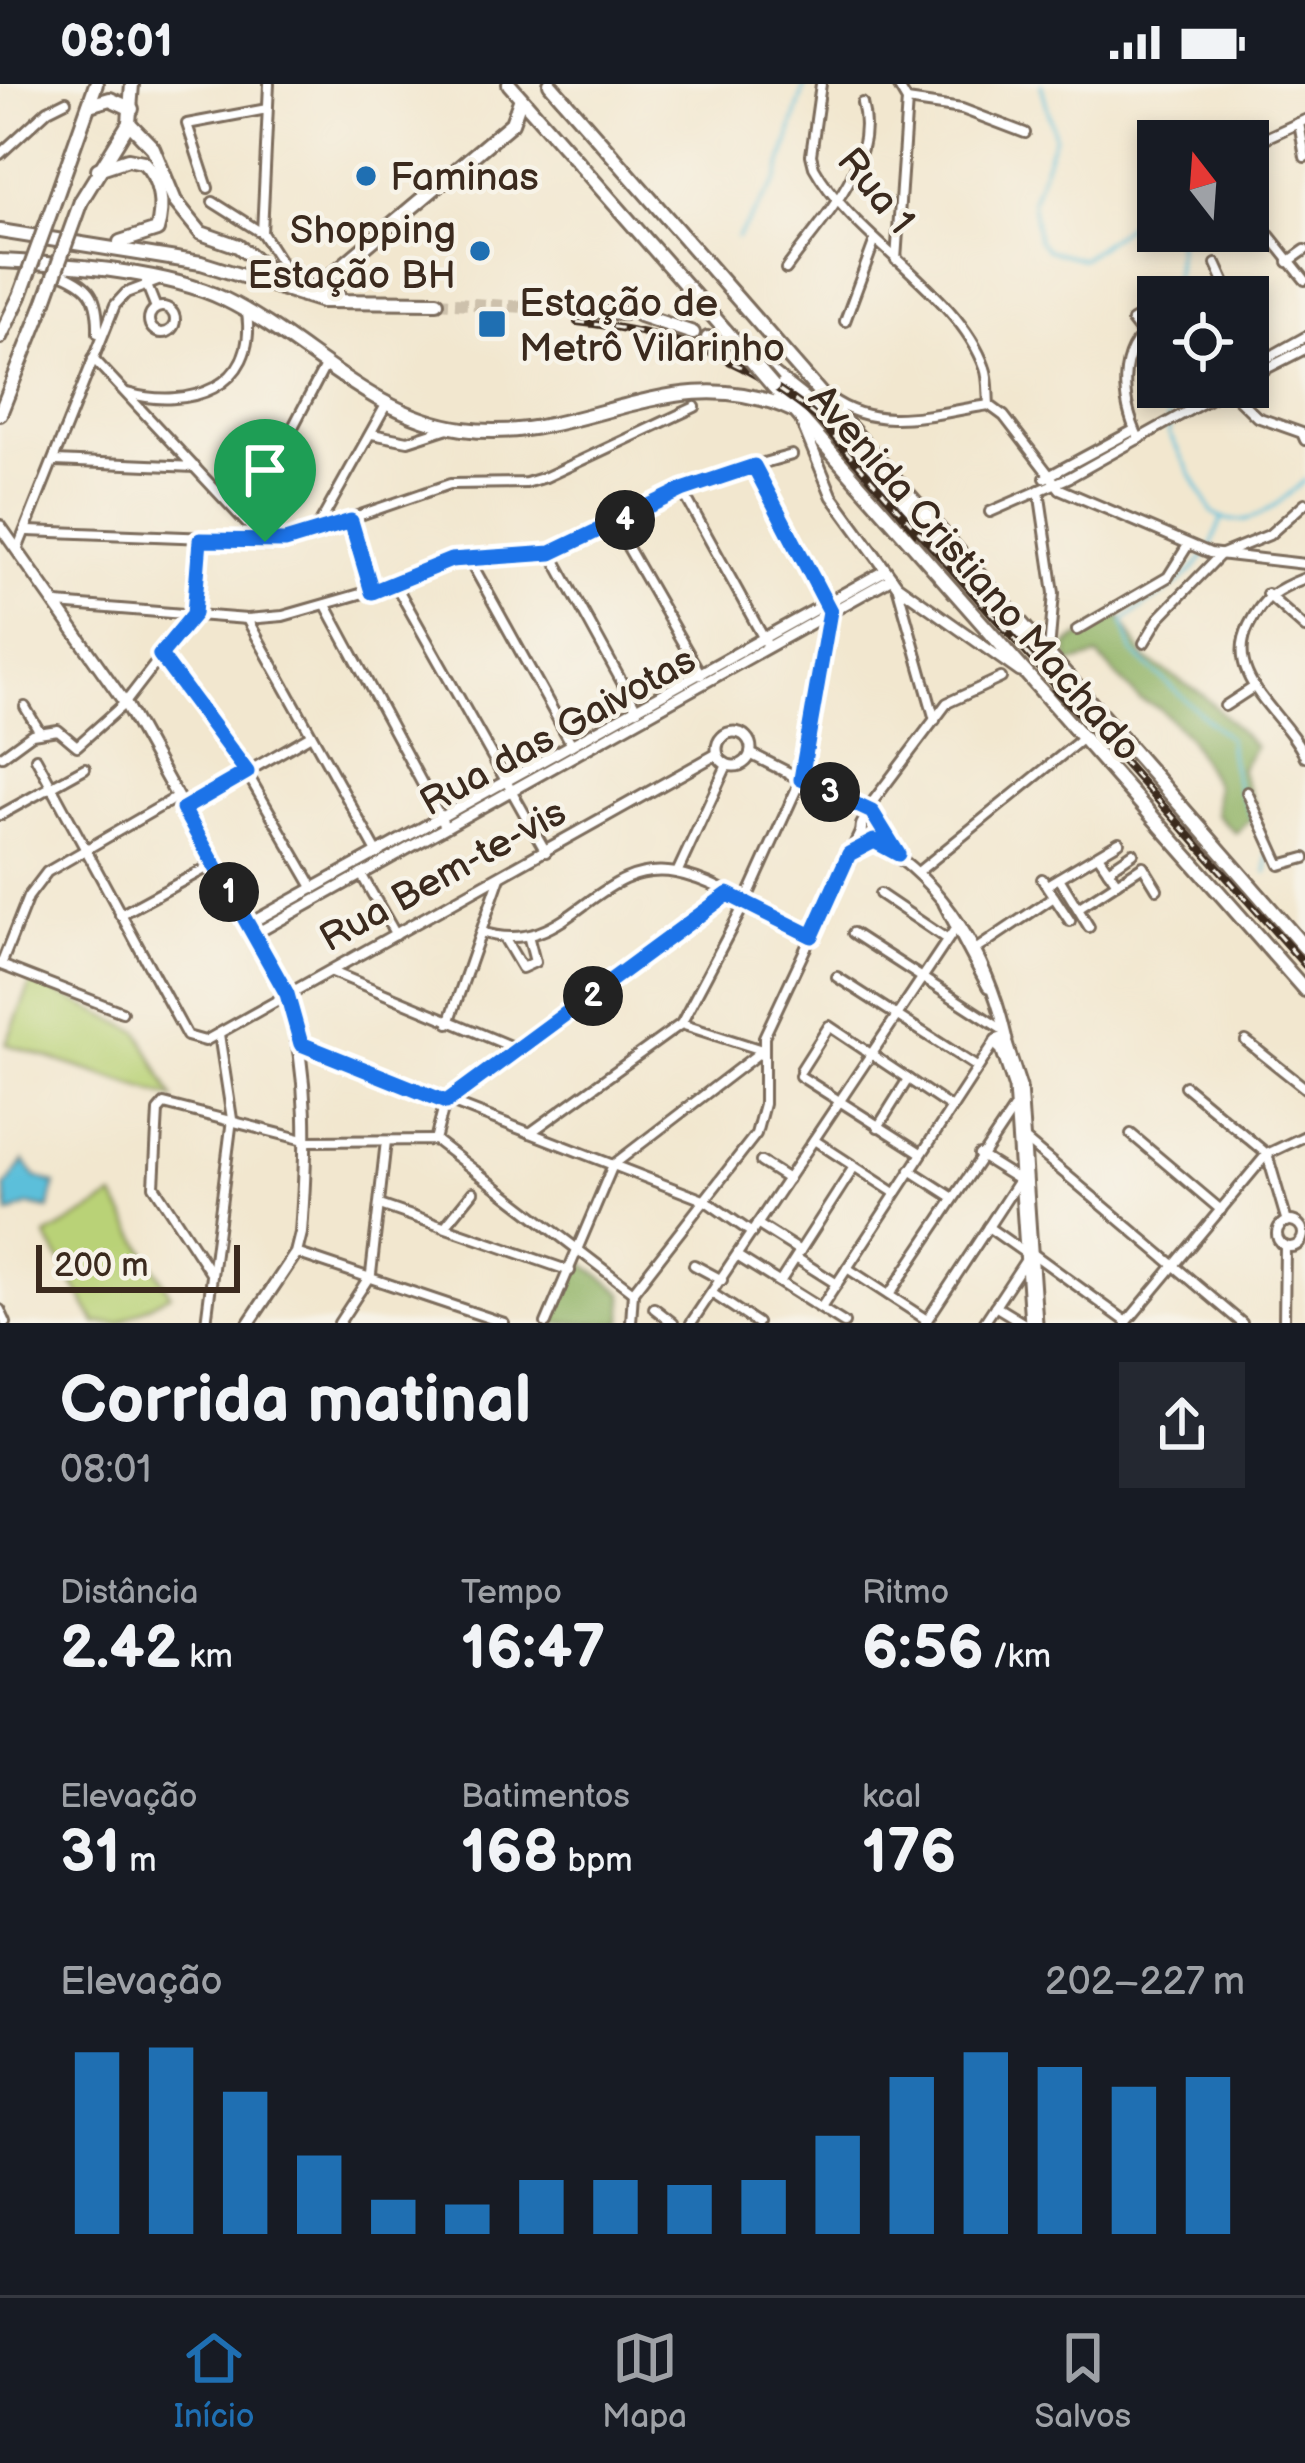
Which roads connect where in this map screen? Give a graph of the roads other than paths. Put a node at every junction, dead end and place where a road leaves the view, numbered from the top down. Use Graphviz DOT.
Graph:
graph roads {
  1 [pos="132,84"];
  2 [pos="269,84"];
  3 [pos="509,84"];
  4 [pos="550,84"];
  5 [pos="820,84"];
  6 [pos="897,84"];
  7 [pos="95,86"];
  8 [pos="521,98"];
  9 [pos="67,100"];
  10 [pos="907,101"];
  11 [pos="862,103"];
  12 [pos="88,105"];
  13 [pos="267,109"];
  14 [pos="130,116"];
  15 [pos="1302,122"];
  16 [pos="1025,133"];
  17 [pos="1269,137"];
  18 [pos="0,154"];
  19 [pos="1305,157"];
  20 [pos="98,169"];
  21 [pos="208,188"];
  22 [pos="836,197"];
  23 [pos="213,202"];
  24 [pos="0,231"];
  25 [pos="262,233"];
  26 [pos="1269,237"];
  27 [pos="875,240"];
  28 [pos="100,244"];
  29 [pos="1305,250"];
  30 [pos="0,261"];
  31 [pos="896,261"];
  32 [pos="1288,262"];
  33 [pos="1216,264"];
  34 [pos="42,266"];
  35 [pos="786,269"];
  36 [pos="1221,276"];
  37 [pos="165,280"];
  38 [pos="1305,280"];
  39 [pos="146,284"];
  40 [pos="295,284"];
  41 [pos="310,294"];
  42 [pos="437,302"];
  43 [pos="156,308"];
  44 [pos="578,310"];
  45 [pos="624,313"];
  46 [pos="640,315"];
  47 [pos="252,319"];
  48 [pos="845,321"];
  49 [pos="692,333"];
  50 [pos="0,337"];
  51 [pos="708,338"];
  52 [pos="1305,338"];
  53 [pos="98,340"];
  54 [pos="1137,344"];
  55 [pos="732,349"];
  56 [pos="1305,350"];
  57 [pos="93,358"];
  58 [pos="1269,361"];
  59 [pos="326,364"];
  60 [pos="1269,365"];
  61 [pos="765,368"];
  62 [pos="818,388"];
  63 [pos="126,392"];
  64 [pos="386,405"];
  65 [pos="989,405"];
  66 [pos="695,407"];
  67 [pos="1190,408"];
  68 [pos="1248,408"];
  69 [pos="0,414"];
  70 [pos="796,415"];
  71 [pos="451,427"];
  72 [pos="372,434"];
  73 [pos="1136,435"];
  74 [pos="1305,440"];
  75 [pos="281,450"];
  76 [pos="792,455"];
  77 [pos="55,461"];
  78 [pos="754,466"];
  79 [pos="195,467"];
  80 [pos="1045,484"];
  81 [pos="682,490"];
  82 [pos="1305,503"];
  83 [pos="990,512"];
  84 [pos="351,521"];
  85 [pos="615,525"];
  86 [pos="0,526"];
  87 [pos="28,531"];
  88 [pos="314,533"];
  89 [pos="200,540"];
  90 [pos="265,542"];
  91 [pos="1192,546"];
  92 [pos="16,550"];
  93 [pos="551,553"];
  94 [pos="1215,554"];
  95 [pos="468,557"];
  96 [pos="1305,564"];
  97 [pos="892,578"];
  98 [pos="1305,578"];
  99 [pos="395,584"];
  100 [pos="372,592"];
  101 [pos="1267,594"];
  102 [pos="54,603"];
  103 [pos="327,607"];
  104 [pos="828,608"];
  105 [pos="194,614"];
  106 [pos="247,619"];
  107 [pos="1305,628"];
  108 [pos="1077,630"];
  109 [pos="766,642"];
  110 [pos="1144,643"];
  111 [pos="1049,652"];
  112 [pos="160,655"];
  113 [pos="703,678"];
  114 [pos="1001,678"];
  115 [pos="1029,679"];
  116 [pos="1254,687"];
  117 [pos="125,703"];
  118 [pos="25,706"];
  119 [pos="1225,706"];
  120 [pos="638,713"];
  121 [pos="935,721"];
  122 [pos="40,732"];
  123 [pos="311,735"];
  124 [pos="1083,738"];
  125 [pos="574,749"];
  126 [pos="1304,752"];
  127 [pos="717,754"];
  128 [pos="751,754"];
  129 [pos="2,756"];
  130 [pos="35,758"];
  131 [pos="1139,760"];
  132 [pos="727,765"];
  133 [pos="85,768"];
  134 [pos="247,772"];
  135 [pos="801,779"];
  136 [pos="509,786"];
  137 [pos="51,787"];
  138 [pos="1247,792"];
  139 [pos="180,803"];
  140 [pos="0,815"];
  141 [pos="864,815"];
  142 [pos="443,822"];
  143 [pos="881,823"];
  144 [pos="873,841"];
  145 [pos="1119,842"];
  146 [pos="85,850"];
  147 [pos="546,852"];
  148 [pos="1133,853"];
  149 [pos="849,854"];
  150 [pos="898,854"];
  151 [pos="1098,855"];
  152 [pos="380,858"];
  153 [pos="1305,858"];
  154 [pos="214,864"];
  155 [pos="1108,870"];
  156 [pos="918,872"];
  157 [pos="677,873"];
  158 [pos="361,874"];
  159 [pos="500,877"];
  160 [pos="1059,878"];
  161 [pos="1117,884"];
  162 [pos="1157,889"];
  163 [pos="316,894"];
  164 [pos="728,894"];
  165 [pos="880,894"];
  166 [pos="1054,897"];
  167 [pos="944,904"];
  168 [pos="744,905"];
  169 [pos="1078,908"];
  170 [pos="120,915"];
  171 [pos="1070,921"];
  172 [pos="1089,927"];
  173 [pos="955,929"];
  174 [pos="250,930"];
  175 [pos="481,932"];
  176 [pos="853,933"];
  177 [pos="396,934"];
  178 [pos="812,936"];
  179 [pos="945,938"];
  180 [pos="529,939"];
  181 [pos="505,940"];
  182 [pos="1305,948"];
  183 [pos="975,950"];
  184 [pos="1,964"];
  185 [pos="330,970"];
  186 [pos="837,977"];
  187 [pos="919,977"];
  188 [pos="1305,990"];
  189 [pos="991,991"];
  190 [pos="287,994"];
  191 [pos="122,1012"];
  192 [pos="895,1014"];
  193 [pos="449,1023"];
  194 [pos="681,1024"];
  195 [pos="219,1034"];
  196 [pos="1000,1041"];
  197 [pos="1246,1041"];
  198 [pos="301,1044"];
  199 [pos="519,1049"];
  200 [pos="763,1050"];
  201 [pos="870,1054"];
  202 [pos="977,1067"];
  203 [pos="908,1079"];
  204 [pos="1185,1086"];
  205 [pos="1305,1088"];
  206 [pos="446,1102"];
  207 [pos="840,1102"];
  208 [pos="1018,1106"];
  209 [pos="950,1107"];
  210 [pos="232,1119"];
  211 [pos="878,1127"];
  212 [pos="530,1133"];
  213 [pos="1131,1134"];
  214 [pos="1305,1136"];
  215 [pos="1021,1139"];
  216 [pos="435,1140"];
  217 [pos="814,1140"];
  218 [pos="308,1141"];
  219 [pos="386,1141"];
  220 [pos="921,1153"];
  221 [pos="1267,1154"];
  222 [pos="980,1155"];
  223 [pos="761,1162"];
  224 [pos="613,1165"];
  225 [pos="854,1166"];
  226 [pos="910,1170"];
  227 [pos="788,1179"];
  228 [pos="1023,1180"];
  229 [pos="473,1192"];
  230 [pos="895,1193"];
  231 [pos="952,1197"];
  232 [pos="706,1202"];
  233 [pos="380,1205"];
  234 [pos="1220,1210"];
  235 [pos="1287,1222"];
  236 [pos="446,1225"];
  237 [pos="988,1227"];
  238 [pos="754,1229"];
  239 [pos="1304,1229"];
  240 [pos="1285,1246"];
  241 [pos="1302,1246"];
  242 [pos="578,1250"];
  243 [pos="296,1253"];
  244 [pos="798,1254"];
  245 [pos="1027,1255"];
  246 [pos="737,1256"];
  247 [pos="1175,1264"];
  248 [pos="694,1265"];
  249 [pos="847,1268"];
  250 [pos="569,1271"];
  251 [pos="209,1272"];
  252 [pos="371,1274"];
  253 [pos="722,1280"];
  254 [pos="780,1282"];
  255 [pos="837,1284"];
  256 [pos="633,1292"];
  257 [pos="712,1294"];
  258 [pos="889,1295"];
  259 [pos="995,1306"];
  260 [pos="654,1308"];
  261 [pos="821,1308"];
  262 [pos="0,1310"];
  263 [pos="927,1322"];
  264 [pos="6,1323"];
  265 [pos="206,1323"];
  266 [pos="249,1323"];
  267 [pos="339,1323"];
  268 [pos="504,1323"];
  269 [pos="546,1323"];
  270 [pos="631,1323"];
  271 [pos="673,1323"];
  272 [pos="691,1323"];
  273 [pos="757,1323"];
  274 [pos="844,1323"];
  275 [pos="984,1323"];
  276 [pos="1030,1323"];
  277 [pos="1127,1323"];
  278 [pos="1243,1323"];
  279 [pos="1284,1323"];
  1 -- 14 [label="highway"];
  2 -- 13 [label="street"];
  3 -- 8 [label="highway, Avenida Cristiano Machado"];
  4 -- 62 [label="highway, Avenida Cristiano Machado"];
  5 -- 22 [label="street, Rua 1"];
  6 -- 10 [label="street"];
  7 -- 12 [label="highway"];
  8 -- 41 [label="highway"];
  8 -- 70 [label="highway, Avenida Cristiano Machado, bridge"];
  9 -- 18 [label="street"];
  10 -- 16 [label="street"];
  10 -- 31 [label="street"];
  11 -- 22 [label="street"];
  12 -- 14 [label="highway"];
  12 -- 50 [label="highway, bridge"];
  13 -- 21 [label="street"];
  13 -- 25 [label="street"];
  14 -- 20 [label="highway"];
  14 -- 40 [label="highway"];
  15 -- 17 [label="street"];
  15 -- 19 [label="street"];
  20 -- 28 [label="highway"];
  20 -- 69 [label="highway, bridge"];
  22 -- 27 [label="street, Rua 1"];
  22 -- 35 [label="street"];
  23 -- 25 [label="street"];
  24 -- 28 [label="highway"];
  25 -- 40 [label="street"];
  26 -- 32 [label="street"];
  27 -- 31 [label="street, Rua 1"];
  27 -- 48 [label="street"];
  28 -- 41 [label="highway"];
  29 -- 32 [label="street"];
  30 -- 34 [label="highway"];
  31 -- 65 [label="street, Rua 1"];
  32 -- 38 [label="street"];
  33 -- 36 [label="street"];
  34 -- 37 [label="highway"];
  34 -- 53 [label="street"];
  37 -- 39 [label="street"];
  37 -- 47 [label="highway"];
  39 -- 43 [label="street"];
  39 -- 53 [label="street"];
  40 -- 41 [label="highway"];
  41 -- 42 [label="highway"];
  44 -- 45 [label="highway"];
  46 -- 49 [label="highway"];
  47 -- 59 [label="highway"];
  47 -- 63 [label="street"];
  51 -- 55 [label="highway"];
  52 -- 58 [label="street"];
  53 -- 57 [label="street"];
  54 -- 73 [label="street"];
  56 -- 60 [label="street"];
  57 -- 63 [label="street"];
  57 -- 77 [label="street"];
  59 -- 64 [label="highway"];
  59 -- 75 [label="street"];
  61 -- 131 [label="highway"];
  62 -- 65 [label="street"];
  62 -- 111 [label="highway, Avenida Cristiano Machado"];
  63 -- 79 [label="street"];
  64 -- 71 [label="highway"];
  64 -- 72 [label="street"];
  65 -- 80 [label="street"];
  66 -- 84 [label="street"];
  67 -- 73 [label="street"];
  68 -- 74 [label="street"];
  70 -- 71 [label="highway"];
  70 -- 97 [label="street"];
  70 -- 115 [label="highway, Avenida Cristiano Machado"];
  71 -- 72 [label="street"];
  72 -- 88 [label="street"];
  73 -- 80 [label="street"];
  76 -- 78 [label="street"];
  77 -- 79 [label="street"];
  77 -- 87 [label="street"];
  78 -- 81 [label="street"];
  78 -- 104 [label="street"];
  79 -- 90 [label="street"];
  80 -- 83 [label="street"];
  80 -- 91 [label="street"];
  80 -- 111 [label="street"];
  81 -- 85 [label="street"];
  81 -- 109 [label="street"];
  82 -- 94 [label="street"];
  84 -- 88 [label="street"];
  84 -- 100 [label="street"];
  85 -- 93 [label="street"];
  85 -- 113 [label="street"];
  86 -- 92 [label="main road"];
  87 -- 89 [label="street"];
  87 -- 92 [label="street"];
  88 -- 90 [label="street"];
  89 -- 90 [label="street"];
  89 -- 105 [label="street"];
  91 -- 94 [label="street"];
  91 -- 108 [label="street"];
  92 -- 102 [label="main road"];
  93 -- 95 [label="street"];
  93 -- 120 [label="street"];
  94 -- 96 [label="street"];
  94 -- 110 [label="street"];
  95 -- 99 [label="street"];
  95 -- 125 [label="street"];
  97 -- 104 [label="street, Rua das Gaivotas"];
  97 -- 115 [label="street"];
  97 -- 121 [label="street"];
  98 -- 101 [label="street"];
  99 -- 100 [label="street"];
  99 -- 136 [label="street"];
  100 -- 103 [label="street"];
  101 -- 107 [label="street"];
  101 -- 116 [label="street"];
  102 -- 105 [label="street"];
  102 -- 117 [label="main road"];
  103 -- 106 [label="street"];
  103 -- 142 [label="street"];
  104 -- 109 [label="street, Rua das Gaivotas"];
  104 -- 135 [label="street"];
  105 -- 106 [label="street"];
  105 -- 112 [label="street"];
  106 -- 123 [label="street"];
  109 -- 113 [label="street, Rua das Gaivotas"];
  111 -- 131 [label="highway, Avenida Cristiano Machado"];
  112 -- 117 [label="street"];
  112 -- 134 [label="street"];
  113 -- 120 [label="street, Rua das Gaivotas"];
  114 -- 121 [label="street"];
  115 -- 124 [label="highway, Avenida Cristiano Machado"];
  116 -- 119 [label="street"];
  116 -- 126 [label="street"];
  117 -- 122 [label="street"];
  117 -- 139 [label="main road"];
  118 -- 122 [label="street"];
  120 -- 125 [label="street, Rua das Gaivotas"];
  121 -- 141 [label="street"];
  122 -- 129 [label="street"];
  123 -- 134 [label="street"];
  123 -- 152 [label="street"];
  124 -- 156 [label="street"];
  124 -- 188 [label="highway, Avenida Cristiano Machado"];
  125 -- 136 [label="street, Rua das Gaivotas"];
  127 -- 128 [label="street"];
  127 -- 132 [label="street"];
  127 -- 147 [label="street, Rua Bem-te-vis"];
  128 -- 132 [label="street"];
  128 -- 135 [label="street"];
  130 -- 137 [label="street"];
  131 -- 182 [label="highway, Avenida Cristiano Machado"];
  132 -- 157 [label="street"];
  133 -- 137 [label="street"];
  134 -- 139 [label="street"];
  134 -- 163 [label="street"];
  135 -- 141 [label="street"];
  135 -- 168 [label="street"];
  136 -- 142 [label="street, Rua das Gaivotas"];
  136 -- 147 [label="street"];
  137 -- 140 [label="street"];
  137 -- 146 [label="street"];
  138 -- 153 [label="street"];
  139 -- 146 [label="street"];
  139 -- 154 [label="main road"];
  141 -- 143 [label="street"];
  141 -- 144 [label="street"];
  141 -- 149 [label="street"];
  142 -- 152 [label="street, Rua das Gaivotas"];
  143 -- 144 [label="street"];
  143 -- 150 [label="street"];
  144 -- 149 [label="street"];
  144 -- 150 [label="street"];
  145 -- 151 [label="street"];
  146 -- 170 [label="street"];
  146 -- 184 [label="street"];
  147 -- 159 [label="street, Rua Bem-te-vis"];
  148 -- 155 [label="street"];
  149 -- 178 [label="street"];
  150 -- 156 [label="street"];
  151 -- 155 [label="street"];
  151 -- 160 [label="street"];
  152 -- 158 [label="street, Rua das Gaivotas"];
  152 -- 163 [label="street, Rua das Gaivotas"];
  154 -- 170 [label="street"];
  154 -- 174 [label="main road"];
  155 -- 161 [label="street"];
  156 -- 167 [label="street"];
  157 -- 164 [label="street"];
  157 -- 180 [label="street"];
  158 -- 163 [label="street, Rua das Gaivotas"];
  158 -- 177 [label="street"];
  159 -- 175 [label="street"];
  159 -- 177 [label="street, Rua Bem-te-vis"];
  160 -- 166 [label="street"];
  160 -- 169 [label="street"];
  161 -- 162 [label="street"];
  161 -- 169 [label="street"];
  163 -- 174 [label="street, Rua das Gaivotas"];
  164 -- 168 [label="street"];
  164 -- 199 [label="street"];
  165 -- 179 [label="street"];
  166 -- 171 [label="street"];
  166 -- 183 [label="street"];
  167 -- 173 [label="street"];
  167 -- 183 [label="street"];
  168 -- 178 [label="street"];
  168 -- 194 [label="street"];
  169 -- 172 [label="street"];
  170 -- 195 [label="street, Rua Bem-te-vis"];
  173 -- 179 [label="street"];
  173 -- 189 [label="street"];
  174 -- 190 [label="main road"];
  175 -- 181 [label="street"];
  175 -- 193 [label="street"];
  176 -- 187 [label="street"];
  177 -- 185 [label="street, Rua Bem-te-vis"];
  178 -- 200 [label="street"];
  179 -- 187 [label="street"];
  180 -- 181 [label="street"];
  180 -- 181 [label="street"];
  183 -- 189 [label="street"];
  184 -- 191 [label="street"];
  185 -- 190 [label="street, Rua Bem-te-vis"];
  185 -- 193 [label="street"];
  186 -- 192 [label="street"];
  187 -- 192 [label="street"];
  187 -- 196 [label="street"];
  189 -- 196 [label="street"];
  190 -- 195 [label="street, Rua Bem-te-vis"];
  190 -- 198 [label="main road"];
  192 -- 201 [label="street"];
  192 -- 202 [label="street"];
  193 -- 199 [label="street"];
  194 -- 200 [label="street"];
  194 -- 212 [label="street"];
  195 -- 210 [label="street"];
  196 -- 202 [label="street"];
  196 -- 208 [label="street"];
  197 -- 205 [label="street"];
  198 -- 206 [label="street"];
  198 -- 218 [label="main road"];
  199 -- 206 [label="street"];
  200 -- 224 [label="street"];
  200 -- 232 [label="street"];
  201 -- 203 [label="street"];
  201 -- 207 [label="street"];
  201 -- 207 [label="street"];
  202 -- 209 [label="street"];
  203 -- 209 [label="street"];
  203 -- 211 [label="street"];
  204 -- 221 [label="street"];
  206 -- 212 [label="street"];
  206 -- 216 [label="street"];
  207 -- 211 [label="street"];
  207 -- 217 [label="street"];
  208 -- 215 [label="street"];
  208 -- 222 [label="street"];
  209 -- 220 [label="street"];
  210 -- 218 [label="street"];
  210 -- 251 [label="street"];
  210 -- 251 [label="street"];
  211 -- 220 [label="street"];
  212 -- 224 [label="street"];
  213 -- 234 [label="street"];
  214 -- 221 [label="street"];
  215 -- 228 [label="street"];
  215 -- 247 [label="street"];
  216 -- 219 [label="street"];
  216 -- 242 [label="street"];
  217 -- 225 [label="street"];
  217 -- 227 [label="street"];
  218 -- 219 [label="street"];
  218 -- 243 [label="main road"];
  219 -- 233 [label="street"];
  220 -- 226 [label="street"];
  221 -- 234 [label="street"];
  221 -- 235 [label="street"];
  222 -- 228 [label="street"];
  222 -- 231 [label="street"];
  223 -- 227 [label="street"];
  224 -- 232 [label="street"];
  224 -- 242 [label="street"];
  225 -- 230 [label="street"];
  225 -- 244 [label="street"];
  226 -- 230 [label="street"];
  226 -- 231 [label="street"];
  227 -- 238 [label="street"];
  228 -- 237 [label="street"];
  228 -- 245 [label="street"];
  229 -- 236 [label="street"];
  230 -- 249 [label="street"];
  231 -- 258 [label="street"];
  232 -- 238 [label="street"];
  232 -- 256 [label="street"];
  233 -- 236 [label="street"];
  233 -- 252 [label="street"];
  234 -- 247 [label="street"];
  235 -- 239 [label="street"];
  235 -- 240 [label="street"];
  236 -- 250 [label="street"];
  237 -- 245 [label="street"];
  237 -- 263 [label="street"];
  238 -- 244 [label="street"];
  238 -- 246 [label="street"];
  239 -- 241 [label="street"];
  240 -- 241 [label="street"];
  240 -- 279 [label="street"];
  242 -- 250 [label="street"];
  242 -- 256 [label="street"];
  243 -- 252 [label="street"];
  243 -- 266 [label="main road"];
  244 -- 254 [label="street"];
  244 -- 255 [label="street"];
  245 -- 259 [label="street"];
  245 -- 276 [label="street"];
  245 -- 277 [label="street"];
  246 -- 253 [label="street"];
  246 -- 254 [label="street"];
  247 -- 277 [label="street"];
  247 -- 278 [label="street"];
  248 -- 253 [label="street"];
  249 -- 255 [label="street"];
  249 -- 258 [label="street"];
  250 -- 269 [label="street"];
  251 -- 265 [label="street"];
  252 -- 267 [label="street"];
  252 -- 268 [label="street"];
  253 -- 257 [label="street"];
  254 -- 261 [label="street"];
  255 -- 261 [label="street"];
  256 -- 270 [label="street"];
  257 -- 272 [label="street"];
  257 -- 273 [label="street"];
  258 -- 263 [label="street"];
  259 -- 275 [label="street"];
  259 -- 276 [label="street"];
  260 -- 271 [label="street"];
  261 -- 274 [label="street"];
  262 -- 264 [label="street"];
}
